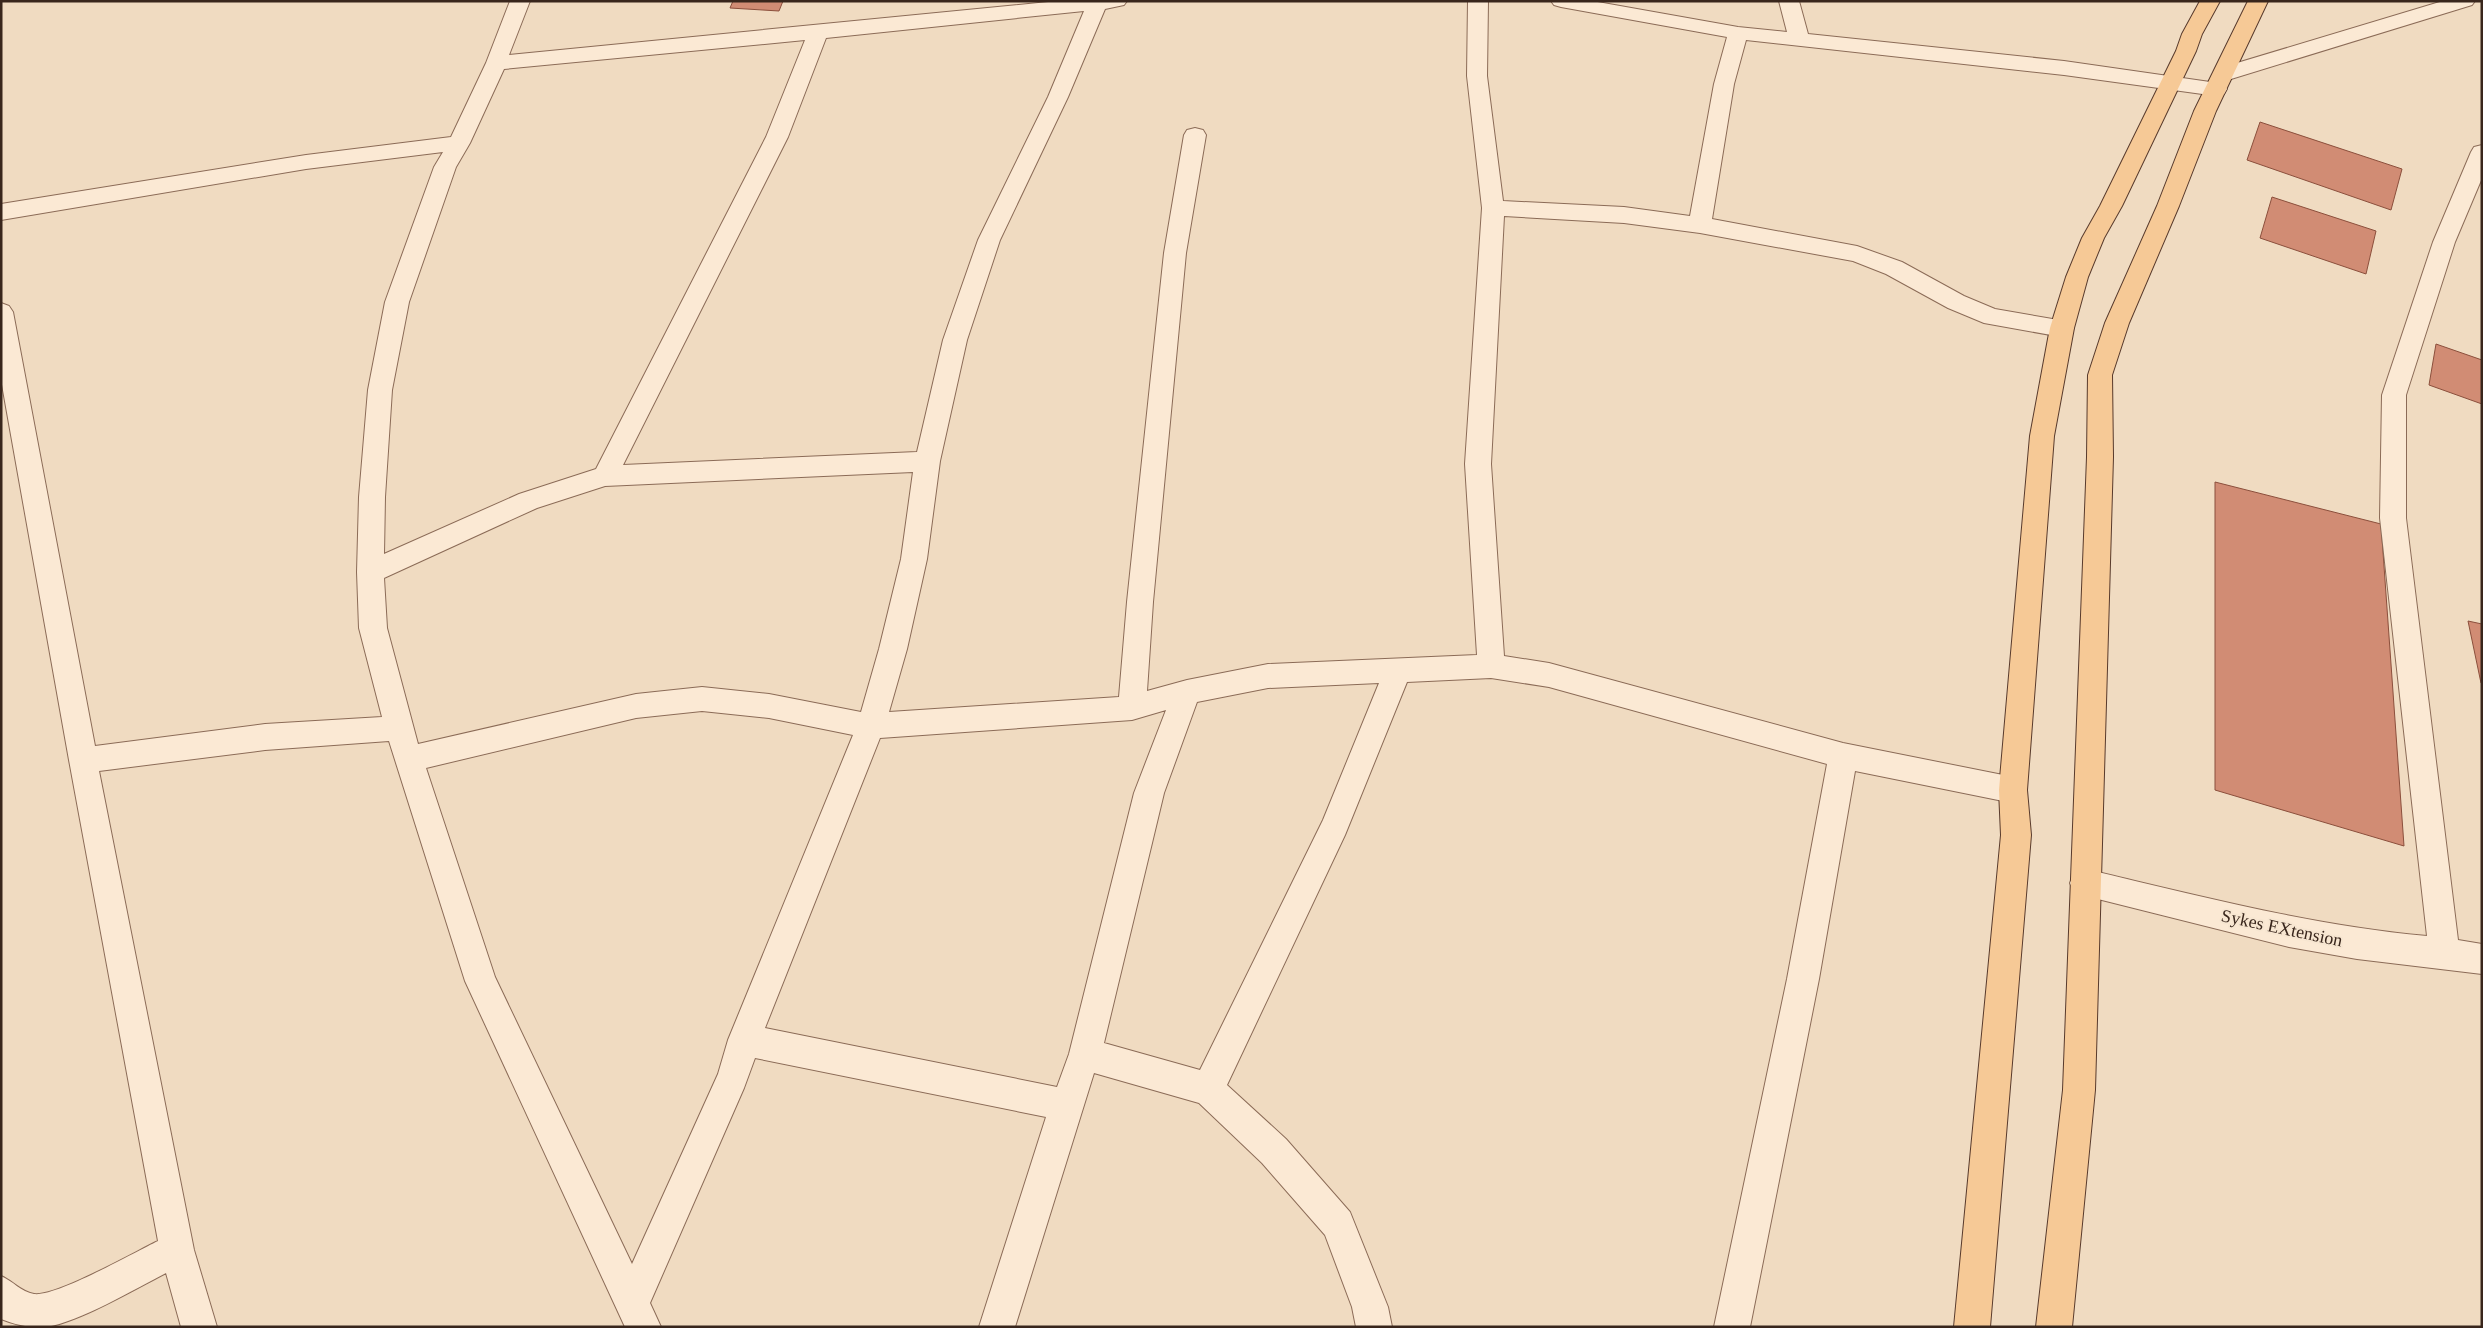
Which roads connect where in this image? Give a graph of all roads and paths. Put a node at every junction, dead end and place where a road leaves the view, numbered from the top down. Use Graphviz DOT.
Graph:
graph roads {
  1 [pos="520,1"];
  2 [pos="1478,1"];
  3 [pos="1561,1"];
  4 [pos="1790,1"];
  5 [pos="2210,1"];
  6 [pos="2258,1"];
  7 [pos="2465,1"];
  8 [pos="2470,1"];
  9 [pos="1107,2"];
  10 [pos="957,10"];
  11 [pos="2482,11"];
  12 [pos="819,31"];
  13 [pos="1738,33"];
  14 [pos="1799,39"];
  15 [pos="496,63"];
  16 [pos="2170,81"];
  17 [pos="2220,81"];
  18 [pos="1195,135"];
  19 [pos="459,143"];
  20 [pos="2482,152"];
  21 [pos="1493,208"];
  22 [pos="1,212"];
  23 [pos="1700,225"];
  24 [pos="1,312"];
  25 [pos="2062,328"];
  26 [pos="927,461"];
  27 [pos="605,476"];
  28 [pos="370,572"];
  29 [pos="1491,666"];
  30 [pos="1398,671"];
  31 [pos="1187,692"];
  32 [pos="1132,708"];
  33 [pos="870,726"];
  34 [pos="399,728"];
  35 [pos="1843,756"];
  36 [pos="409,759"];
  37 [pos="83,760"];
  38 [pos="2013,790"];
  39 [pos="2085,883"];
  40 [pos="2444,952"];
  41 [pos="2482,959"];
  42 [pos="744,1040"];
  43 [pos="1086,1054"];
  44 [pos="1208,1089"];
  45 [pos="1066,1105"];
  46 [pos="177,1250"];
  47 [pos="1,1293"];
  48 [pos="638,1315"];
  49 [pos="199,1327"];
  50 [pos="997,1327"];
  51 [pos="1374,1327"];
  52 [pos="1732,1327"];
  53 [pos="1972,1327"];
  54 [pos="2054,1327"];
  1 -- 15 [label="street"];
  2 -- 21 [label="street"];
  3 -- 13 [label="street"];
  4 -- 14 [label="street"];
  5 -- 16 [label="main road"];
  6 -- 17 [label="main road"];
  7 -- 17 [label="street"];
  8 -- 11 [label="street"];
  9 -- 10 [label="street"];
  9 -- 26 [label="street"];
  10 -- 12 [label="street"];
  12 -- 15 [label="street"];
  12 -- 27 [label="street"];
  13 -- 14 [label="street"];
  13 -- 23 [label="street"];
  14 -- 16 [label="street"];
  15 -- 19 [label="street"];
  16 -- 17 [label="street"];
  16 -- 25 [label="main road"];
  17 -- 39 [label="main road"];
  18 -- 32 [label="street"];
  19 -- 22 [label="street"];
  19 -- 28 [label="street"];
  20 -- 40 [label="street"];
  21 -- 23 [label="street"];
  21 -- 29 [label="street"];
  23 -- 25 [label="street"];
  24 -- 37 [label="street"];
  25 -- 38 [label="main road"];
  26 -- 27 [label="street"];
  26 -- 33 [label="street"];
  27 -- 28 [label="street"];
  28 -- 34 [label="street"];
  29 -- 30 [label="street"];
  29 -- 35 [label="street"];
  30 -- 31 [label="street"];
  30 -- 44 [label="street"];
  31 -- 32 [label="street"];
  31 -- 43 [label="street"];
  32 -- 33 [label="street"];
  33 -- 36 [label="street"];
  33 -- 42 [label="street"];
  34 -- 36 [label="street"];
  34 -- 37 [label="street"];
  35 -- 38 [label="street"];
  35 -- 52 [label="street"];
  36 -- 48 [label="street"];
  37 -- 46 [label="street"];
  38 -- 53 [label="main road"];
  39 -- 40 [label="street, Sykes EXtension"];
  39 -- 54 [label="main road"];
  40 -- 41 [label="street, Sykes EXtension"];
  42 -- 45 [label="street"];
  42 -- 48 [label="street"];
  43 -- 44 [label="street"];
  43 -- 45 [label="street"];
  44 -- 51 [label="street"];
  45 -- 50 [label="street"];
  46 -- 47 [label="street"];
  46 -- 49 [label="street"];
}
